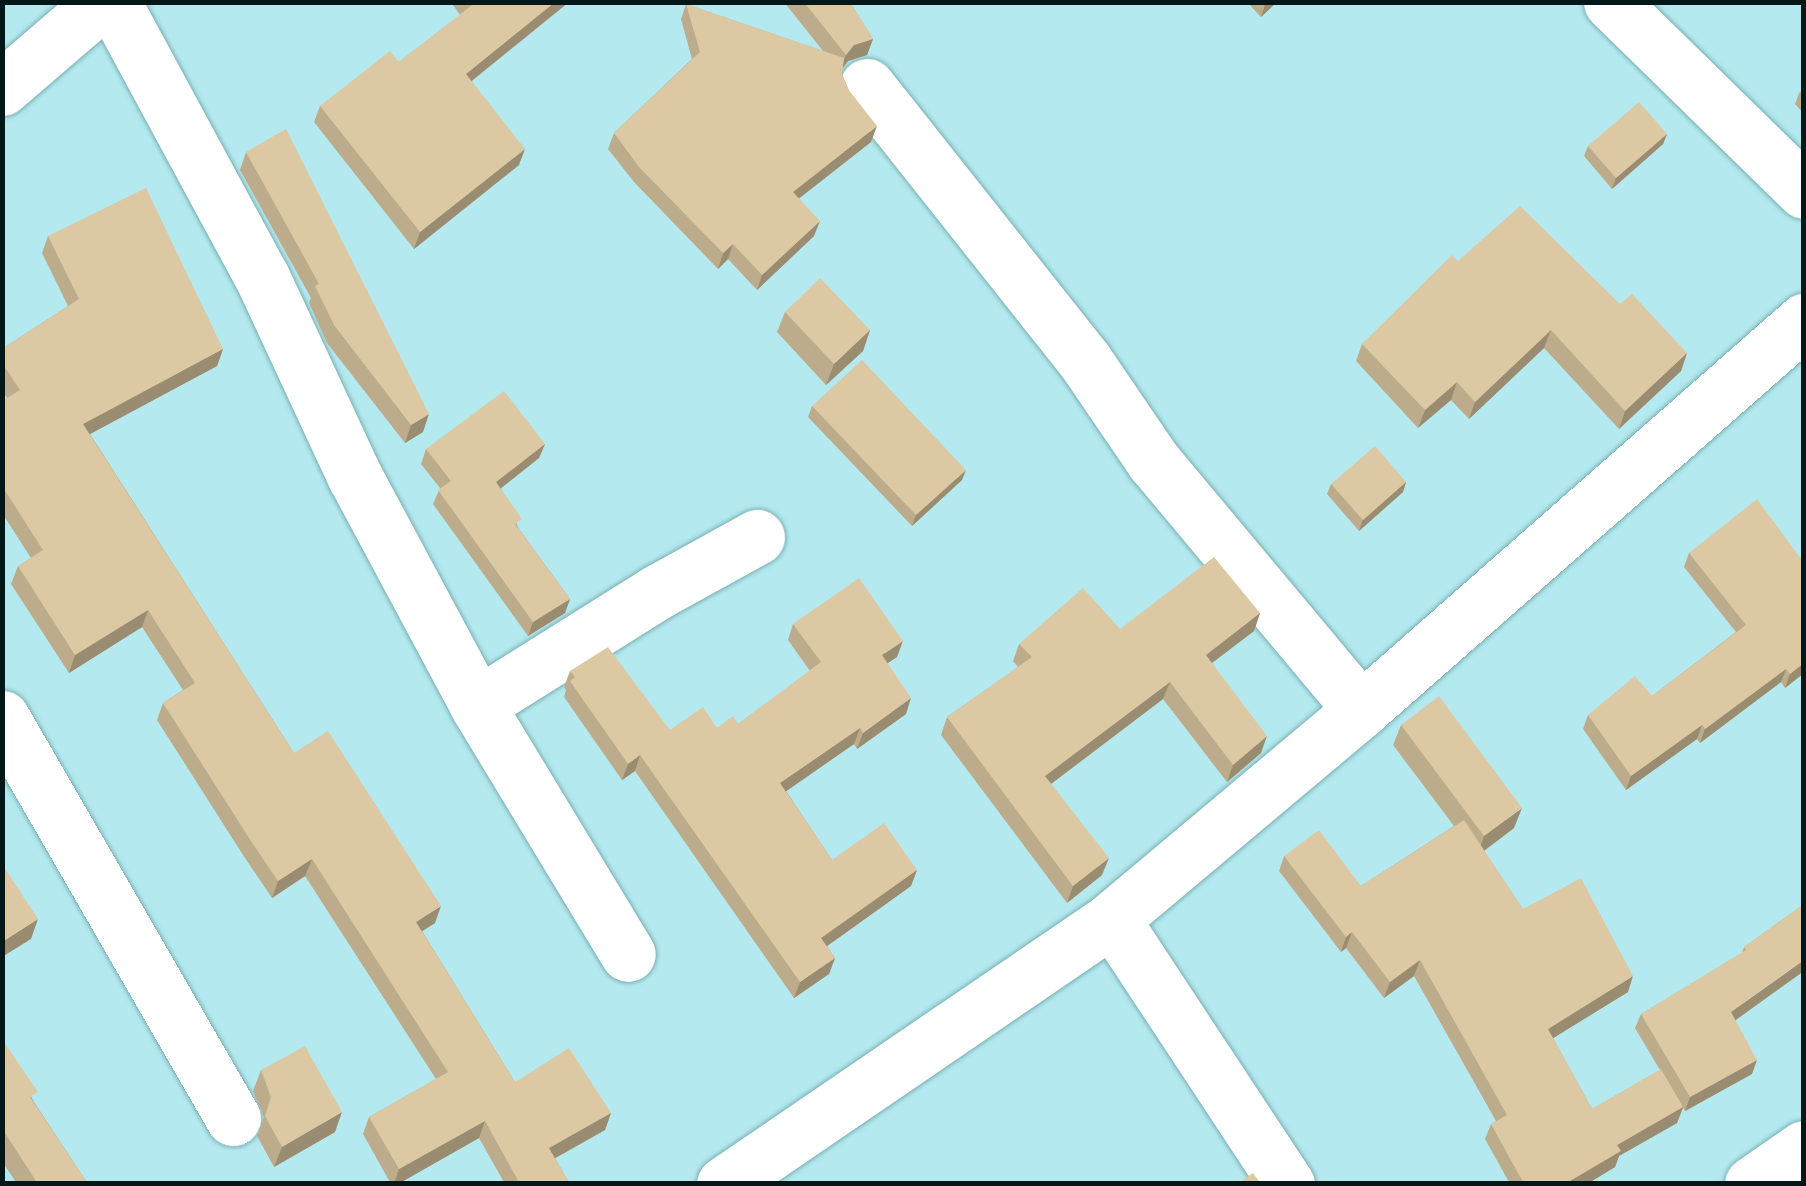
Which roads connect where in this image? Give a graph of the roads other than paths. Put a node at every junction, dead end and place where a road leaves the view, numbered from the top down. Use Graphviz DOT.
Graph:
graph roads {
  1 [pos="102,2"];
  2 [pos="114,2"];
  3 [pos="1611,2"];
  4 [pos="867,86"];
  5 [pos="2,88"];
  6 [pos="1804,191"];
  7 [pos="1804,321"];
  8 [pos="757,538"];
  9 [pos="477,704"];
  10 [pos="1361,710"];
  11 [pos="2,718"];
  12 [pos="1112,919"];
  13 [pos="628,954"];
  14 [pos="233,1118"];
  15 [pos="1804,1148"];
  16 [pos="724,1184"];
  17 [pos="1287,1184"];
  18 [pos="1752,1184"];
  1 -- 5 [label="main road"];
  2 -- 9 [label="main road"];
  3 -- 6 [label="main road"];
  4 -- 10 [label="main road"];
  7 -- 10 [label="main road"];
  8 -- 9 [label="main road"];
  9 -- 13 [label="main road"];
  10 -- 12 [label="main road"];
  11 -- 14 [label="main road"];
  12 -- 16 [label="main road"];
  12 -- 17 [label="main road"];
  15 -- 18 [label="main road"];
}
